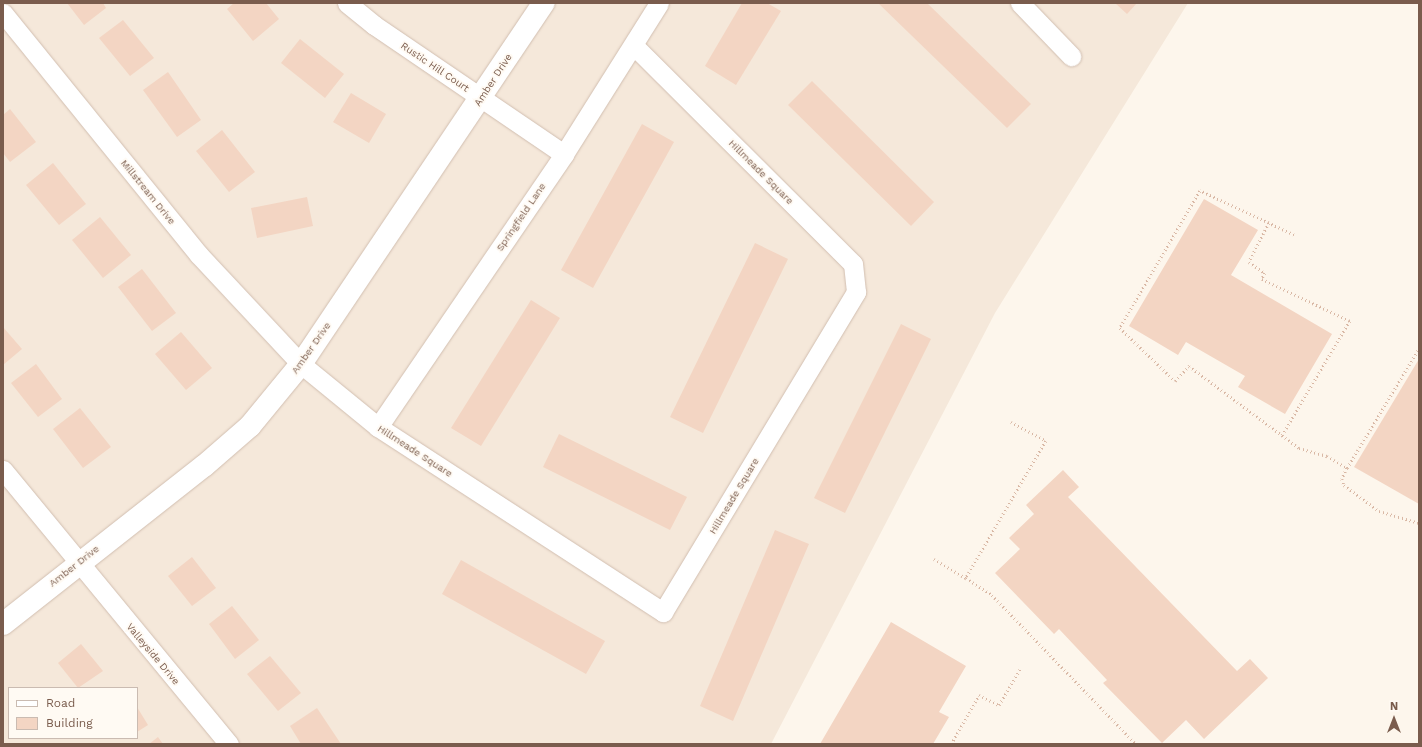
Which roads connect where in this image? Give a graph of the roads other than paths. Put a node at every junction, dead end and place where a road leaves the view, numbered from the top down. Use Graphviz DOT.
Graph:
graph roads {
  1 [pos="347,3"];
  2 [pos="544,3"];
  3 [pos="659,3"];
  4 [pos="1020,3"];
  5 [pos="3,14"];
  6 [pos="634,46"];
  7 [pos="1071,56"];
  8 [pos="481,98"];
  9 [pos="564,154"];
  10 [pos="301,364"];
  11 [pos="378,427"];
  12 [pos="3,470"];
  13 [pos="77,563"];
  14 [pos="3,624"];
  15 [pos="229,744"];
  1 -- 8 [label="street, Rustic Hill Court"];
  2 -- 8 [label="street, Amber Drive"];
  3 -- 6 [label="street, Springfield Lane"];
  4 -- 7 [label="street"];
  5 -- 10 [label="street, Millstream Drive"];
  6 -- 9 [label="street, Springfield Lane"];
  6 -- 11 [label="street, Hillmeade Square"];
  8 -- 9 [label="street, Rustic Hill Court"];
  8 -- 10 [label="street, Amber Drive"];
  9 -- 11 [label="street, Springfield Lane"];
  10 -- 11 [label="street, Hillmeade Square"];
  10 -- 13 [label="street, Amber Drive"];
  12 -- 13 [label="street, Valleyside Drive"];
  13 -- 14 [label="street, Amber Drive"];
  13 -- 15 [label="street, Valleyside Drive"];
}
